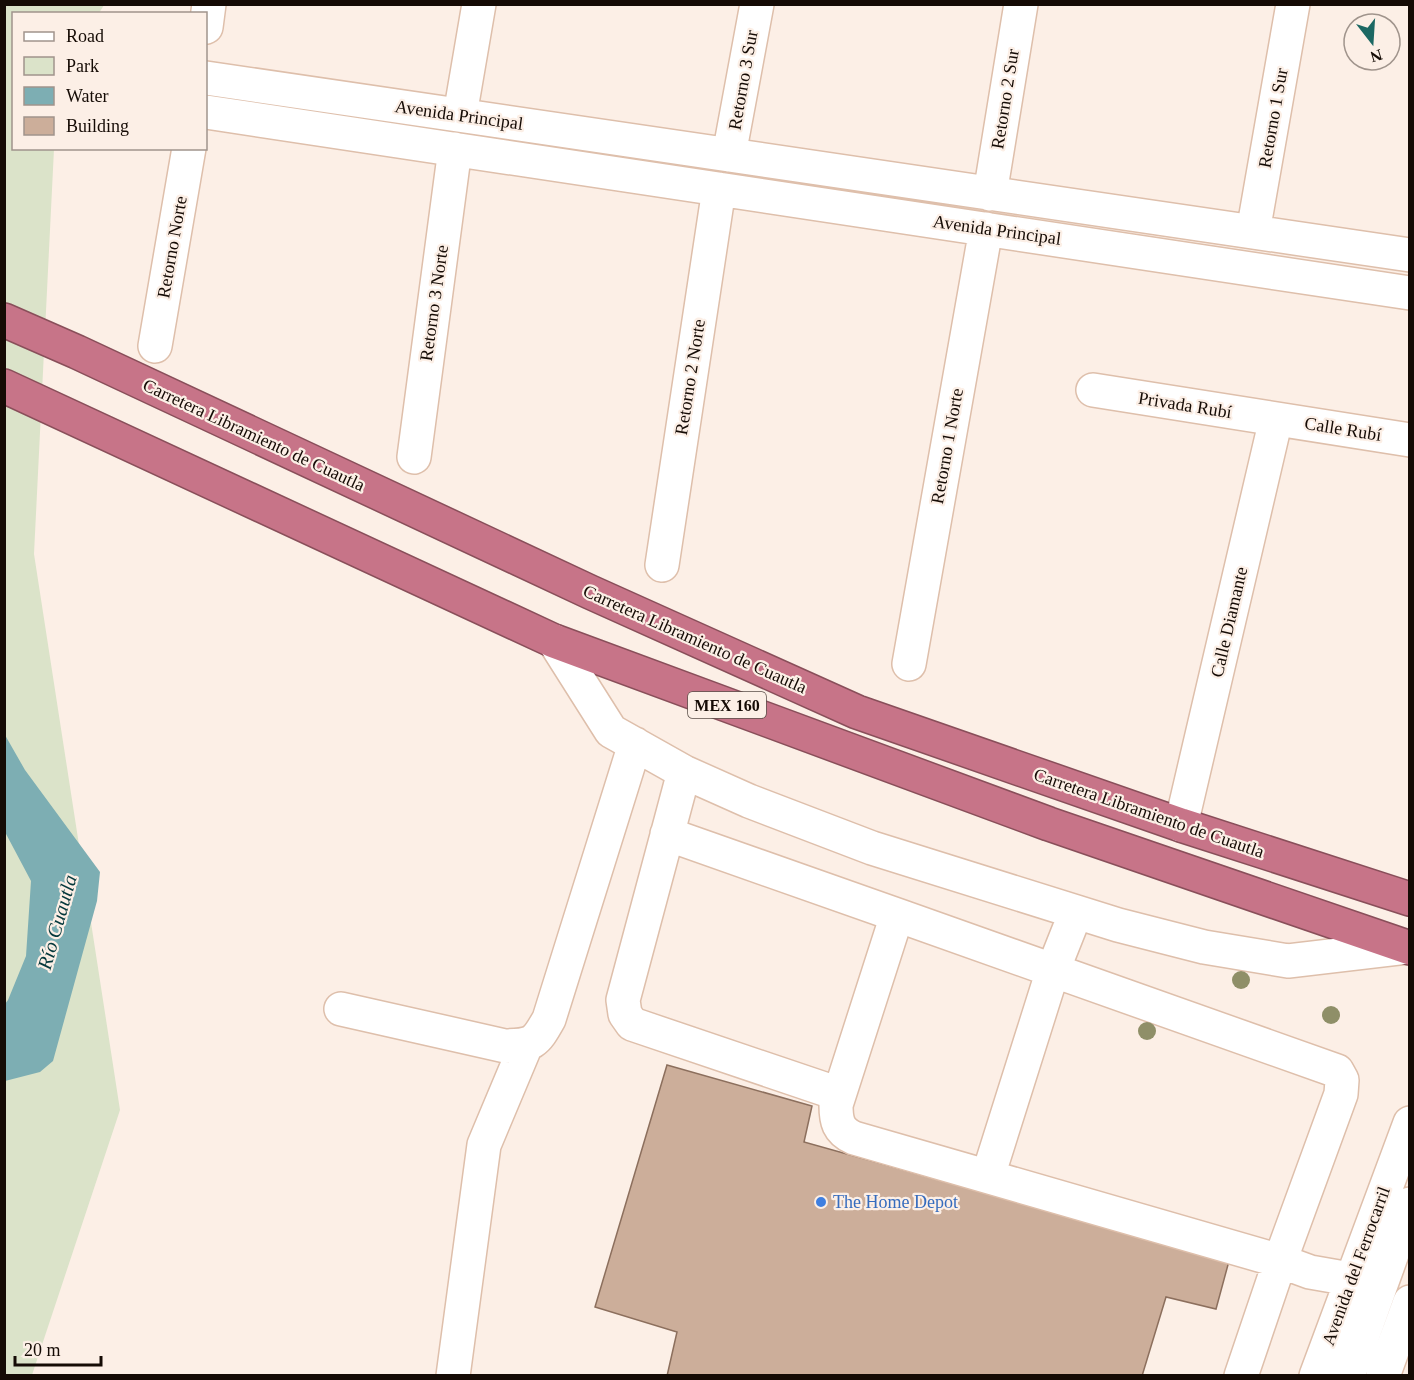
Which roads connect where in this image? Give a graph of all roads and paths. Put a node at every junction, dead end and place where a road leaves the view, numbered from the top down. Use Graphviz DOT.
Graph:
graph roads {
  1 [pos="479,4"];
  2 [pos="757,4"];
  3 [pos="1021,4"];
  4 [pos="1293,4"];
  5 [pos="207,78"];
  6 [pos="329,96"];
  7 [pos="207,112"];
  8 [pos="460,115"];
  9 [pos="326,130"];
  10 [pos="588,134"];
  11 [pos="454,149"];
  12 [pos="189,150"];
  13 [pos="729,155"];
  14 [pos="584,169"];
  15 [pos="880,177"];
  16 [pos="718,189"];
  17 [pos="990,194"];
  18 [pos="872,212"];
  19 [pos="1127,213"];
  20 [pos="986,229"];
  21 [pos="1253,232"];
  22 [pos="1122,249"];
  23 [pos="1403,254"];
  24 [pos="1400,291"];
  25 [pos="4,321"];
  26 [pos="154,346"];
  27 [pos="4,386"];
  28 [pos="1093,390"];
  29 [pos="1276,419"];
  30 [pos="1410,440"];
  31 [pos="414,457"];
  32 [pos="662,565"];
  33 [pos="554,641"];
  34 [pos="909,664"];
  35 [pos="635,744"];
  36 [pos="684,772"];
  37 [pos="1181,825"];
  38 [pos="667,834"];
  39 [pos="1410,899"];
  40 [pos="1076,912"];
  41 [pos="897,915"];
  42 [pos="1408,947"];
  43 [pos="1053,970"];
  44 [pos="341,1009"];
  45 [pos="526,1045"];
  46 [pos="839,1094"];
  47 [pos="1410,1123"];
  48 [pos="988,1176"];
  49 [pos="1410,1204"];
  50 [pos="1280,1261"];
  51 [pos="1350,1279"];
  52 [pos="1410,1302"];
  53 [pos="453,1376"];
  54 [pos="1241,1376"];
  55 [pos="1316,1376"];
  56 [pos="1348,1376"];
  57 [pos="1383,1376"];
  1 -- 8 [label="street"];
  2 -- 13 [label="street, Retorno 3 Sur"];
  3 -- 17 [label="street, Retorno 2 Sur"];
  4 -- 21 [label="street, Retorno 1 Sur"];
  5 -- 6 [label="street, Avenida Principal"];
  6 -- 8 [label="street, Avenida Principal"];
  6 -- 9 [label="street"];
  7 -- 9 [label="street, Avenida Principal"];
  8 -- 10 [label="street, Avenida Principal"];
  9 -- 11 [label="street, Avenida Principal"];
  10 -- 13 [label="street, Avenida Principal"];
  10 -- 14 [label="street"];
  11 -- 14 [label="street, Avenida Principal"];
  11 -- 31 [label="street, Retorno 3 Norte"];
  12 -- 26 [label="street, Retorno Norte"];
  13 -- 15 [label="street, Avenida Principal"];
  14 -- 16 [label="street, Avenida Principal"];
  15 -- 17 [label="street, Avenida Principal"];
  15 -- 18 [label="street"];
  16 -- 18 [label="street, Avenida Principal"];
  16 -- 32 [label="street, Retorno 2 Norte"];
  17 -- 19 [label="street, Avenida Principal"];
  18 -- 20 [label="street, Avenida Principal"];
  19 -- 21 [label="street, Avenida Principal"];
  19 -- 22 [label="street"];
  20 -- 22 [label="street, Avenida Principal"];
  20 -- 34 [label="street, Retorno 1 Norte"];
  21 -- 23 [label="street, Avenida Principal"];
  22 -- 24 [label="street, Avenida Principal"];
  23 -- 24 [label="street"];
  25 -- 37 [label="highway, Carretera Libramiento de Cuautla / MEX 160"];
  27 -- 33 [label="highway, MEX 160"];
  28 -- 29 [label="street, Privada Rubí"];
  29 -- 30 [label="street, Calle Rubí"];
  29 -- 37 [label="street, Calle Diamante"];
  33 -- 35 [label="street"];
  33 -- 42 [label="highway, MEX 160"];
  35 -- 36 [label="street"];
  35 -- 45 [label="street"];
  36 -- 38 [label="street"];
  36 -- 40 [label="street"];
  37 -- 39 [label="highway, Carretera Libramiento de Cuautla / MEX 160"];
  38 -- 41 [label="street"];
  38 -- 46 [label="street"];
  40 -- 42 [label="street"];
  40 -- 43 [label="street"];
  41 -- 43 [label="street"];
  41 -- 46 [label="street"];
  43 -- 48 [label="street"];
  43 -- 50 [label="street"];
  44 -- 45 [label="street"];
  45 -- 53 [label="street"];
  46 -- 48 [label="street"];
  47 -- 51 [label="street, Avenida del Ferrocarril"];
  48 -- 50 [label="street"];
  49 -- 56 [label="street, Avenida del Ferrocarril"];
  50 -- 51 [label="street"];
  50 -- 54 [label="street"];
  51 -- 55 [label="street, Avenida del Ferrocarril"];
  52 -- 57 [label="street"];
}
